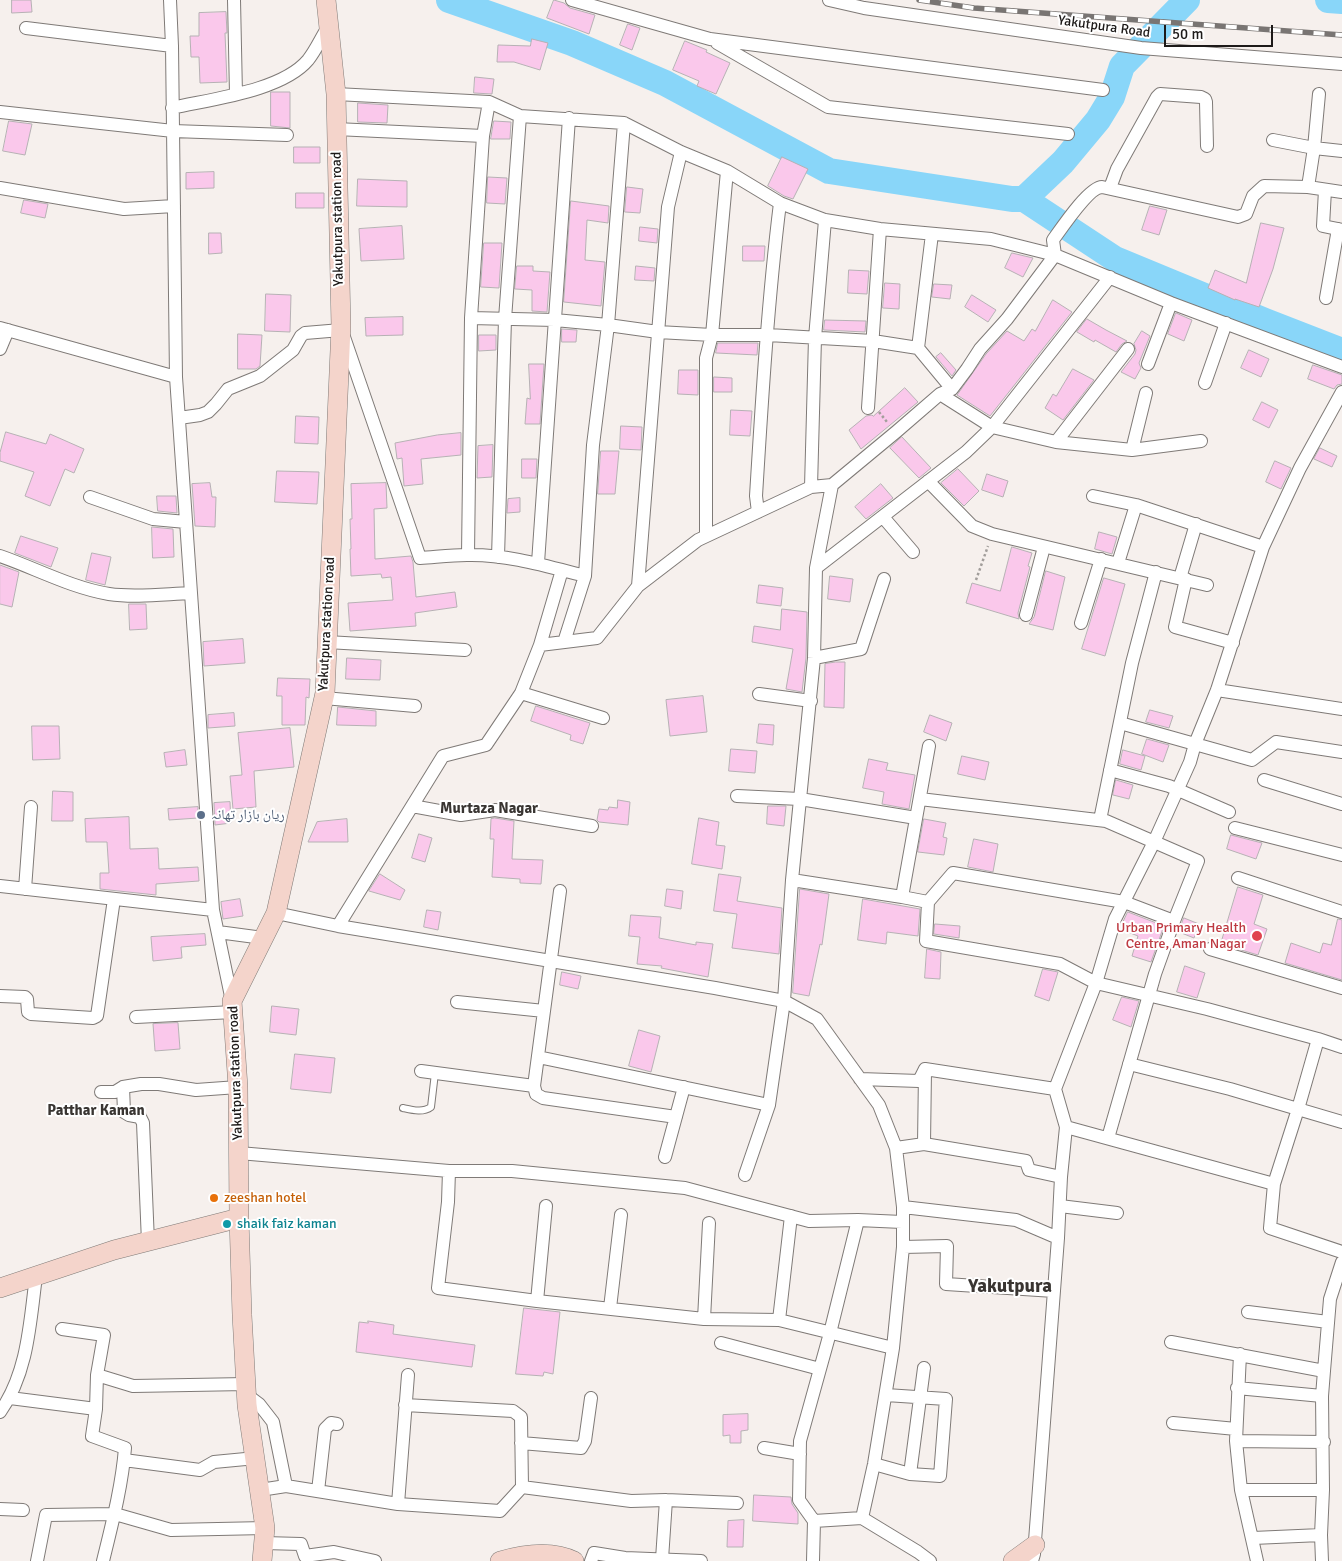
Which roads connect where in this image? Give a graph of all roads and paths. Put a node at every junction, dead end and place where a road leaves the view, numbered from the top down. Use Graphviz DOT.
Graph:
graph roads {
  1 [pos="170,0"];
  2 [pos="234,0"];
  3 [pos="326,0"];
  4 [pos="572,0"];
  5 [pos="829,0"];
  6 [pos="328,27"];
  7 [pos="26,28"];
  8 [pos="710,39"];
  9 [pos="172,46"];
  10 [pos="1342,64"];
  11 [pos="1102,90"];
  12 [pos="236,94"];
  13 [pos="336,94"];
  14 [pos="1319,94"];
  15 [pos="490,102"];
  16 [pos="172,108"];
  17 [pos="0,112"];
  18 [pos="520,116"];
  19 [pos="569,118"];
  20 [pos="624,123"];
  21 [pos="336,129"];
  22 [pos="173,130"];
  23 [pos="1068,134"];
  24 [pos="288,135"];
  25 [pos="483,136"];
  26 [pos="1273,140"];
  27 [pos="1206,146"];
  28 [pos="1314,148"];
  29 [pos="682,152"];
  30 [pos="1342,152"];
  31 [pos="728,171"];
  32 [pos="1308,186"];
  33 [pos="0,188"];
  34 [pos="1110,188"];
  35 [pos="1325,190"];
  36 [pos="1342,192"];
  37 [pos="780,203"];
  38 [pos="174,206"];
  39 [pos="825,220"];
  40 [pos="880,229"];
  41 [pos="1340,229"];
  42 [pos="932,234"];
  43 [pos="1055,255"];
  44 [pos="1110,277"];
  45 [pos="1326,298"];
  46 [pos="1170,303"];
  47 [pos="470,318"];
  48 [pos="505,318"];
  49 [pos="556,320"];
  50 [pos="1226,323"];
  51 [pos="608,325"];
  52 [pos="4,329"];
  53 [pos="341,329"];
  54 [pos="658,332"];
  55 [pos="712,335"];
  56 [pos="768,335"];
  57 [pos="815,338"];
  58 [pos="873,341"];
  59 [pos="918,348"];
  60 [pos="1128,348"];
  61 [pos="0,349"];
  62 [pos="1148,364"];
  63 [pos="1342,367"];
  64 [pos="176,377"];
  65 [pos="1205,383"];
  66 [pos="946,391"];
  67 [pos="1342,392"];
  68 [pos="1146,393"];
  69 [pos="868,408"];
  70 [pos="178,418"];
  71 [pos="992,427"];
  72 [pos="896,432"];
  73 [pos="1201,441"];
  74 [pos="1056,442"];
  75 [pos="1132,450"];
  76 [pos="928,481"];
  77 [pos="832,484"];
  78 [pos="810,487"];
  79 [pos="1093,496"];
  80 [pos="90,497"];
  81 [pos="1136,505"];
  82 [pos="758,512"];
  83 [pos="883,517"];
  84 [pos="186,522"];
  85 [pos="1196,524"];
  86 [pos="992,534"];
  87 [pos="706,536"];
  88 [pos="1044,547"];
  89 [pos="1262,547"];
  90 [pos="913,552"];
  91 [pos="468,555"];
  92 [pos="0,556"];
  93 [pos="498,557"];
  94 [pos="1101,559"];
  95 [pos="538,563"];
  96 [pos="1118,563"];
  97 [pos="816,568"];
  98 [pos="562,570"];
  99 [pos="1156,572"];
  100 [pos="584,576"];
  101 [pos="1183,578"];
  102 [pos="884,579"];
  103 [pos="976,580"];
  104 [pos="1207,585"];
  105 [pos="638,586"];
  106 [pos="191,593"];
  107 [pos="1026,615"];
  108 [pos="1081,623"];
  109 [pos="327,642"];
  110 [pos="564,642"];
  111 [pos="1233,642"];
  112 [pos="540,645"];
  113 [pos="465,650"];
  114 [pos="814,658"];
  115 [pos="1217,690"];
  116 [pos="521,693"];
  117 [pos="759,694"];
  118 [pos="324,698"];
  119 [pos="811,701"];
  120 [pos="415,706"];
  121 [pos="1342,709"];
  122 [pos="603,718"];
  123 [pos="1120,723"];
  124 [pos="1195,744"];
  125 [pos="929,746"];
  126 [pos="1342,752"];
  127 [pos="1110,770"];
  128 [pos="1264,780"];
  129 [pos="1177,790"];
  130 [pos="737,796"];
  131 [pos="800,799"];
  132 [pos="920,799"];
  133 [pos="1342,804"];
  134 [pos="412,806"];
  135 [pos="31,807"];
  136 [pos="1229,812"];
  137 [pos="916,818"];
  138 [pos="1100,820"];
  139 [pos="592,826"];
  140 [pos="1235,828"];
  141 [pos="1154,842"];
  142 [pos="1342,855"];
  143 [pos="1238,878"];
  144 [pos="792,880"];
  145 [pos="0,886"];
  146 [pos="26,889"];
  147 [pos="560,891"];
  148 [pos="902,896"];
  149 [pos="114,899"];
  150 [pos="928,902"];
  151 [pos="1124,902"];
  152 [pos="213,910"];
  153 [pos="1342,912"];
  154 [pos="276,913"];
  155 [pos="1174,921"];
  156 [pos="338,926"];
  157 [pos="218,932"];
  158 [pos="263,938"];
  159 [pos="1210,950"];
  160 [pos="551,961"];
  161 [pos="1096,983"];
  162 [pos="1342,988"];
  163 [pos="1149,995"];
  164 [pos="0,996"];
  165 [pos="784,1001"];
  166 [pos="457,1002"];
  167 [pos="232,1007"];
  168 [pos="544,1011"];
  169 [pos="136,1017"];
  170 [pos="1318,1039"];
  171 [pos="1342,1047"];
  172 [pos="538,1057"];
  173 [pos="1129,1064"];
  174 [pos="925,1069"];
  175 [pos="421,1071"];
  176 [pos="435,1073"];
  177 [pos="860,1079"];
  178 [pos="534,1086"];
  179 [pos="122,1087"];
  180 [pos="238,1087"];
  181 [pos="684,1087"];
  182 [pos="1055,1089"];
  183 [pos="101,1092"];
  184 [pos="769,1105"];
  185 [pos="403,1108"];
  186 [pos="1298,1108"];
  187 [pos="676,1117"];
  188 [pos="1342,1122"];
  189 [pos="1066,1127"];
  190 [pos="1108,1138"];
  191 [pos="924,1144"];
  192 [pos="896,1148"];
  193 [pos="239,1154"];
  194 [pos="665,1157"];
  195 [pos="449,1171"];
  196 [pos="745,1175"];
  197 [pos="1060,1177"];
  198 [pos="1274,1184"];
  199 [pos="546,1206"];
  200 [pos="1060,1206"];
  201 [pos="902,1207"];
  202 [pos="1117,1213"];
  203 [pos="621,1215"];
  204 [pos="791,1216"];
  205 [pos="239,1218"];
  206 [pos="858,1220"];
  207 [pos="902,1222"];
  208 [pos="709,1224"];
  209 [pos="1058,1238"];
  210 [pos="148,1242"];
  211 [pos="903,1247"];
  212 [pos="1342,1252"];
  213 [pos="1342,1262"];
  214 [pos="36,1276"];
  215 [pos="0,1288"];
  216 [pos="1054,1292"];
  217 [pos="537,1301"];
  218 [pos="610,1308"];
  219 [pos="1248,1312"];
  220 [pos="704,1319"];
  221 [pos="779,1320"];
  222 [pos="1328,1322"];
  223 [pos="62,1329"];
  224 [pos="830,1334"];
  225 [pos="1171,1342"];
  226 [pos="721,1343"];
  227 [pos="893,1348"];
  228 [pos="1240,1354"];
  229 [pos="924,1368"];
  230 [pos="820,1369"];
  231 [pos="1324,1371"];
  232 [pos="97,1375"];
  233 [pos="408,1375"];
  234 [pos="1237,1388"];
  235 [pos="246,1389"];
  236 [pos="886,1395"];
  237 [pos="1322,1396"];
  238 [pos="10,1398"];
  239 [pos="591,1398"];
  240 [pos="920,1398"];
  241 [pos="405,1405"];
  242 [pos="96,1408"];
  243 [pos="0,1412"];
  244 [pos="337,1424"];
  245 [pos="1173,1424"];
  246 [pos="1236,1435"];
  247 [pos="1324,1442"];
  248 [pos="521,1443"];
  249 [pos="764,1448"];
  250 [pos="800,1454"];
  251 [pos="256,1458"];
  252 [pos="124,1460"];
  253 [pos="874,1464"];
  254 [pos="910,1474"];
  255 [pos="286,1486"];
  256 [pos="522,1487"];
  257 [pos="260,1490"];
  258 [pos="1241,1490"];
  259 [pos="1323,1490"];
  260 [pos="318,1491"];
  261 [pos="666,1500"];
  262 [pos="737,1503"];
  263 [pos="398,1504"];
  264 [pos="0,1509"];
  265 [pos="23,1510"];
  266 [pos="114,1514"];
  267 [pos="862,1518"];
  268 [pos="814,1522"];
  269 [pos="1321,1535"];
  270 [pos="1253,1538"];
  271 [pos="264,1544"];
  272 [pos="1034,1553"];
  273 [pos="662,1559"];
  274 [pos="37,1561"];
  275 [pos="103,1561"];
  276 [pos="375,1561"];
  277 [pos="500,1561"];
  278 [pos="574,1561"];
  279 [pos="591,1561"];
  280 [pos="701,1561"];
  281 [pos="813,1561"];
  282 [pos="930,1561"];
  283 [pos="1013,1561"];
  284 [pos="1257,1561"];
  285 [pos="1322,1561"];
  1 -- 9 [label="street"];
  2 -- 12 [label="street"];
  3 -- 6 [label="street, Yakutpura station road"];
  4 -- 8 [label="street"];
  5 -- 10 [label="street, Yakutpura Road"];
  6 -- 12 [label="street"];
  6 -- 13 [label="street, Yakutpura station road"];
  7 -- 9 [label="street"];
  8 -- 11 [label="street"];
  8 -- 23 [label="street"];
  9 -- 16 [label="street"];
  12 -- 16 [label="street"];
  13 -- 15 [label="street"];
  13 -- 21 [label="street, Yakutpura station road"];
  14 -- 28 [label="street"];
  15 -- 18 [label="street"];
  15 -- 25 [label="street"];
  16 -- 22 [label="street"];
  17 -- 22 [label="street"];
  18 -- 19 [label="street"];
  18 -- 48 [label="street"];
  19 -- 20 [label="street"];
  19 -- 49 [label="street"];
  20 -- 29 [label="street"];
  20 -- 51 [label="street"];
  21 -- 25 [label="street"];
  21 -- 53 [label="street, Yakutpura station road"];
  22 -- 24 [label="street"];
  22 -- 38 [label="street"];
  25 -- 47 [label="street"];
  26 -- 28 [label="street"];
  27 -- 34 [label="street"];
  28 -- 30 [label="street"];
  28 -- 32 [label="street"];
  29 -- 31 [label="street"];
  29 -- 54 [label="street"];
  31 -- 37 [label="street"];
  31 -- 55 [label="street"];
  32 -- 34 [label="street"];
  32 -- 35 [label="street"];
  33 -- 38 [label="street"];
  34 -- 43 [label="street"];
  35 -- 36 [label="street"];
  35 -- 41 [label="street"];
  37 -- 39 [label="street"];
  37 -- 56 [label="street"];
  38 -- 64 [label="street"];
  39 -- 40 [label="street"];
  39 -- 57 [label="street"];
  40 -- 42 [label="street"];
  40 -- 58 [label="street"];
  41 -- 45 [label="street"];
  42 -- 43 [label="street"];
  42 -- 59 [label="street"];
  43 -- 44 [label="street"];
  43 -- 66 [label="street"];
  44 -- 46 [label="street"];
  44 -- 71 [label="street"];
  46 -- 50 [label="street"];
  46 -- 62 [label="street"];
  47 -- 48 [label="street"];
  47 -- 91 [label="street"];
  48 -- 49 [label="street"];
  48 -- 93 [label="street"];
  49 -- 51 [label="street"];
  49 -- 95 [label="street"];
  50 -- 63 [label="street"];
  50 -- 65 [label="street"];
  51 -- 54 [label="street"];
  51 -- 100 [label="street"];
  52 -- 61 [label="street"];
  52 -- 64 [label="street"];
  53 -- 70 [label="street"];
  53 -- 91 [label="street"];
  53 -- 109 [label="street, Yakutpura station road"];
  54 -- 55 [label="street"];
  54 -- 105 [label="street"];
  55 -- 56 [label="street"];
  55 -- 87 [label="street"];
  56 -- 57 [label="street"];
  56 -- 82 [label="street"];
  57 -- 58 [label="street"];
  57 -- 78 [label="street"];
  58 -- 59 [label="street"];
  58 -- 69 [label="street"];
  59 -- 66 [label="street"];
  60 -- 74 [label="street"];
  64 -- 70 [label="street"];
  66 -- 71 [label="street"];
  66 -- 72 [label="street"];
  67 -- 89 [label="street"];
  68 -- 75 [label="street"];
  69 -- 72 [label="path"];
  70 -- 84 [label="street"];
  71 -- 74 [label="street"];
  71 -- 76 [label="street"];
  72 -- 77 [label="street"];
  73 -- 75 [label="street"];
  74 -- 75 [label="street"];
  76 -- 83 [label="street"];
  76 -- 86 [label="street"];
  77 -- 78 [label="street"];
  77 -- 97 [label="street"];
  78 -- 82 [label="street"];
  79 -- 81 [label="street"];
  80 -- 84 [label="street"];
  81 -- 85 [label="street"];
  81 -- 96 [label="street"];
  82 -- 87 [label="street"];
  83 -- 90 [label="street"];
  83 -- 97 [label="street"];
  84 -- 106 [label="street"];
  85 -- 89 [label="street"];
  85 -- 101 [label="street"];
  86 -- 88 [label="street"];
  86 -- 103 [label="path"];
  87 -- 105 [label="street"];
  88 -- 94 [label="street"];
  88 -- 107 [label="street"];
  89 -- 111 [label="street"];
  91 -- 93 [label="street"];
  92 -- 106 [label="street"];
  93 -- 95 [label="street"];
  94 -- 96 [label="street"];
  94 -- 108 [label="street"];
  95 -- 98 [label="street"];
  96 -- 99 [label="street"];
  97 -- 114 [label="street"];
  98 -- 100 [label="street"];
  98 -- 112 [label="street"];
  99 -- 101 [label="street"];
  99 -- 123 [label="street"];
  100 -- 110 [label="street"];
  101 -- 104 [label="street"];
  101 -- 111 [label="street"];
  102 -- 114 [label="street"];
  105 -- 110 [label="street"];
  106 -- 152 [label="street"];
  109 -- 113 [label="street"];
  109 -- 118 [label="street, Yakutpura station road"];
  110 -- 112 [label="street"];
  111 -- 115 [label="street"];
  112 -- 116 [label="street"];
  114 -- 119 [label="street"];
  115 -- 121 [label="street"];
  115 -- 124 [label="street"];
  116 -- 122 [label="street"];
  116 -- 134 [label="street"];
  117 -- 119 [label="street"];
  118 -- 120 [label="street"];
  118 -- 154 [label="street, Yakutpura station road"];
  119 -- 131 [label="street"];
  123 -- 124 [label="street"];
  123 -- 127 [label="street"];
  124 -- 126 [label="street"];
  124 -- 129 [label="street"];
  125 -- 132 [label="street"];
  127 -- 129 [label="street"];
  127 -- 138 [label="street"];
  128 -- 133 [label="street"];
  129 -- 136 [label="street"];
  129 -- 141 [label="street"];
  130 -- 131 [label="street"];
  131 -- 137 [label="street"];
  131 -- 144 [label="street"];
  132 -- 137 [label="street"];
  132 -- 138 [label="street"];
  134 -- 139 [label="street"];
  134 -- 156 [label="street"];
  135 -- 146 [label="street"];
  137 -- 148 [label="street"];
  138 -- 141 [label="street"];
  140 -- 142 [label="street"];
  141 -- 151 [label="street"];
  141 -- 155 [label="street"];
  143 -- 153 [label="street"];
  144 -- 148 [label="street"];
  144 -- 165 [label="street"];
  145 -- 146 [label="street"];
  146 -- 149 [label="street"];
  147 -- 160 [label="street"];
  148 -- 150 [label="street"];
  149 -- 152 [label="street"];
  149 -- 164 [label="street"];
  150 -- 151 [label="street"];
  150 -- 161 [label="street"];
  151 -- 155 [label="street"];
  151 -- 161 [label="street"];
  152 -- 157 [label="street"];
  154 -- 156 [label="street"];
  154 -- 158 [label="street, Yakutpura station road"];
  155 -- 163 [label="street"];
  156 -- 160 [label="street"];
  157 -- 158 [label="street"];
  157 -- 167 [label="street"];
  158 -- 167 [label="street, Yakutpura station road"];
  159 -- 162 [label="street"];
  160 -- 165 [label="street"];
  160 -- 168 [label="street"];
  161 -- 163 [label="street"];
  161 -- 182 [label="street"];
  163 -- 170 [label="street"];
  163 -- 173 [label="street"];
  165 -- 177 [label="street"];
  165 -- 184 [label="street"];
  166 -- 168 [label="street"];
  167 -- 169 [label="street"];
  167 -- 180 [label="street, Yakutpura station road"];
  168 -- 172 [label="street"];
  170 -- 171 [label="street"];
  170 -- 186 [label="street"];
  172 -- 178 [label="street"];
  172 -- 181 [label="street"];
  173 -- 186 [label="street"];
  173 -- 190 [label="street"];
  174 -- 177 [label="street"];
  174 -- 182 [label="street"];
  174 -- 191 [label="street"];
  175 -- 176 [label="street"];
  176 -- 178 [label="street"];
  176 -- 185 [label="lane"];
  177 -- 192 [label="street"];
  178 -- 187 [label="street"];
  179 -- 180 [label="street"];
  179 -- 183 [label="street"];
  179 -- 210 [label="street"];
  180 -- 193 [label="street, Yakutpura station road"];
  181 -- 184 [label="street"];
  181 -- 187 [label="street"];
  182 -- 189 [label="street"];
  184 -- 196 [label="street"];
  186 -- 188 [label="street"];
  186 -- 198 [label="street"];
  187 -- 194 [label="street"];
  189 -- 190 [label="street"];
  189 -- 197 [label="street"];
  190 -- 198 [label="street"];
  191 -- 192 [label="street"];
  191 -- 197 [label="street"];
  192 -- 201 [label="street"];
  193 -- 195 [label="street"];
  193 -- 205 [label="street, Yakutpura station road"];
  195 -- 204 [label="street"];
  195 -- 217 [label="street"];
  197 -- 200 [label="street"];
  198 -- 212 [label="street"];
  199 -- 217 [label="street"];
  200 -- 202 [label="street"];
  200 -- 209 [label="street"];
  201 -- 207 [label="street"];
  201 -- 209 [label="street"];
  203 -- 218 [label="street"];
  204 -- 206 [label="street"];
  204 -- 221 [label="street"];
  205 -- 210 [label="street"];
  205 -- 235 [label="street, Yakutpura station road"];
  206 -- 207 [label="street"];
  206 -- 224 [label="street"];
  207 -- 211 [label="street"];
  208 -- 220 [label="street"];
  209 -- 216 [label="street"];
  210 -- 214 [label="street"];
  211 -- 216 [label="street"];
  211 -- 227 [label="street"];
  213 -- 222 [label="street"];
  214 -- 215 [label="street"];
  214 -- 238 [label="street"];
  216 -- 272 [label="street"];
  217 -- 218 [label="street"];
  218 -- 220 [label="street"];
  219 -- 222 [label="street"];
  220 -- 221 [label="street"];
  221 -- 224 [label="street"];
  222 -- 231 [label="street"];
  223 -- 232 [label="street"];
  224 -- 227 [label="street"];
  224 -- 230 [label="street"];
  225 -- 228 [label="street"];
  226 -- 230 [label="street"];
  227 -- 236 [label="street"];
  228 -- 231 [label="street"];
  228 -- 234 [label="street"];
  229 -- 240 [label="street"];
  230 -- 250 [label="street"];
  231 -- 237 [label="street"];
  232 -- 235 [label="street"];
  232 -- 242 [label="street"];
  233 -- 241 [label="street"];
  234 -- 237 [label="street"];
  234 -- 246 [label="street"];
  235 -- 251 [label="street, Yakutpura station road"];
  235 -- 255 [label="street"];
  236 -- 240 [label="street"];
  236 -- 253 [label="street"];
  237 -- 247 [label="street"];
  238 -- 242 [label="street"];
  238 -- 243 [label="street"];
  239 -- 248 [label="street"];
  240 -- 254 [label="street"];
  240 -- 254 [label="street"];
  241 -- 248 [label="street"];
  241 -- 263 [label="street"];
  242 -- 252 [label="street"];
  244 -- 260 [label="street"];
  245 -- 246 [label="street"];
  246 -- 247 [label="street"];
  246 -- 258 [label="street"];
  247 -- 259 [label="street"];
  248 -- 256 [label="street"];
  249 -- 250 [label="street"];
  250 -- 268 [label="street"];
  251 -- 252 [label="street"];
  251 -- 257 [label="street, Yakutpura station road"];
  252 -- 266 [label="street"];
  253 -- 254 [label="street"];
  253 -- 267 [label="street"];
  255 -- 257 [label="street"];
  255 -- 260 [label="street"];
  256 -- 261 [label="street"];
  256 -- 263 [label="street"];
  257 -- 271 [label="street, Yakutpura station road"];
  258 -- 259 [label="street"];
  258 -- 270 [label="street"];
  259 -- 269 [label="street"];
  260 -- 263 [label="street"];
  261 -- 262 [label="street"];
  261 -- 273 [label="street"];
  264 -- 265 [label="street"];
  266 -- 271 [label="street"];
  266 -- 274 [label="street"];
  266 -- 275 [label="street"];
  267 -- 268 [label="street"];
  267 -- 282 [label="street"];
  268 -- 281 [label="street"];
  269 -- 270 [label="street"];
  269 -- 285 [label="street"];
  270 -- 284 [label="street"];
  271 -- 276 [label="street"];
  272 -- 283 [label="street"];
  273 -- 279 [label="street"];
  273 -- 280 [label="street"];
  277 -- 278 [label="street"];
}
